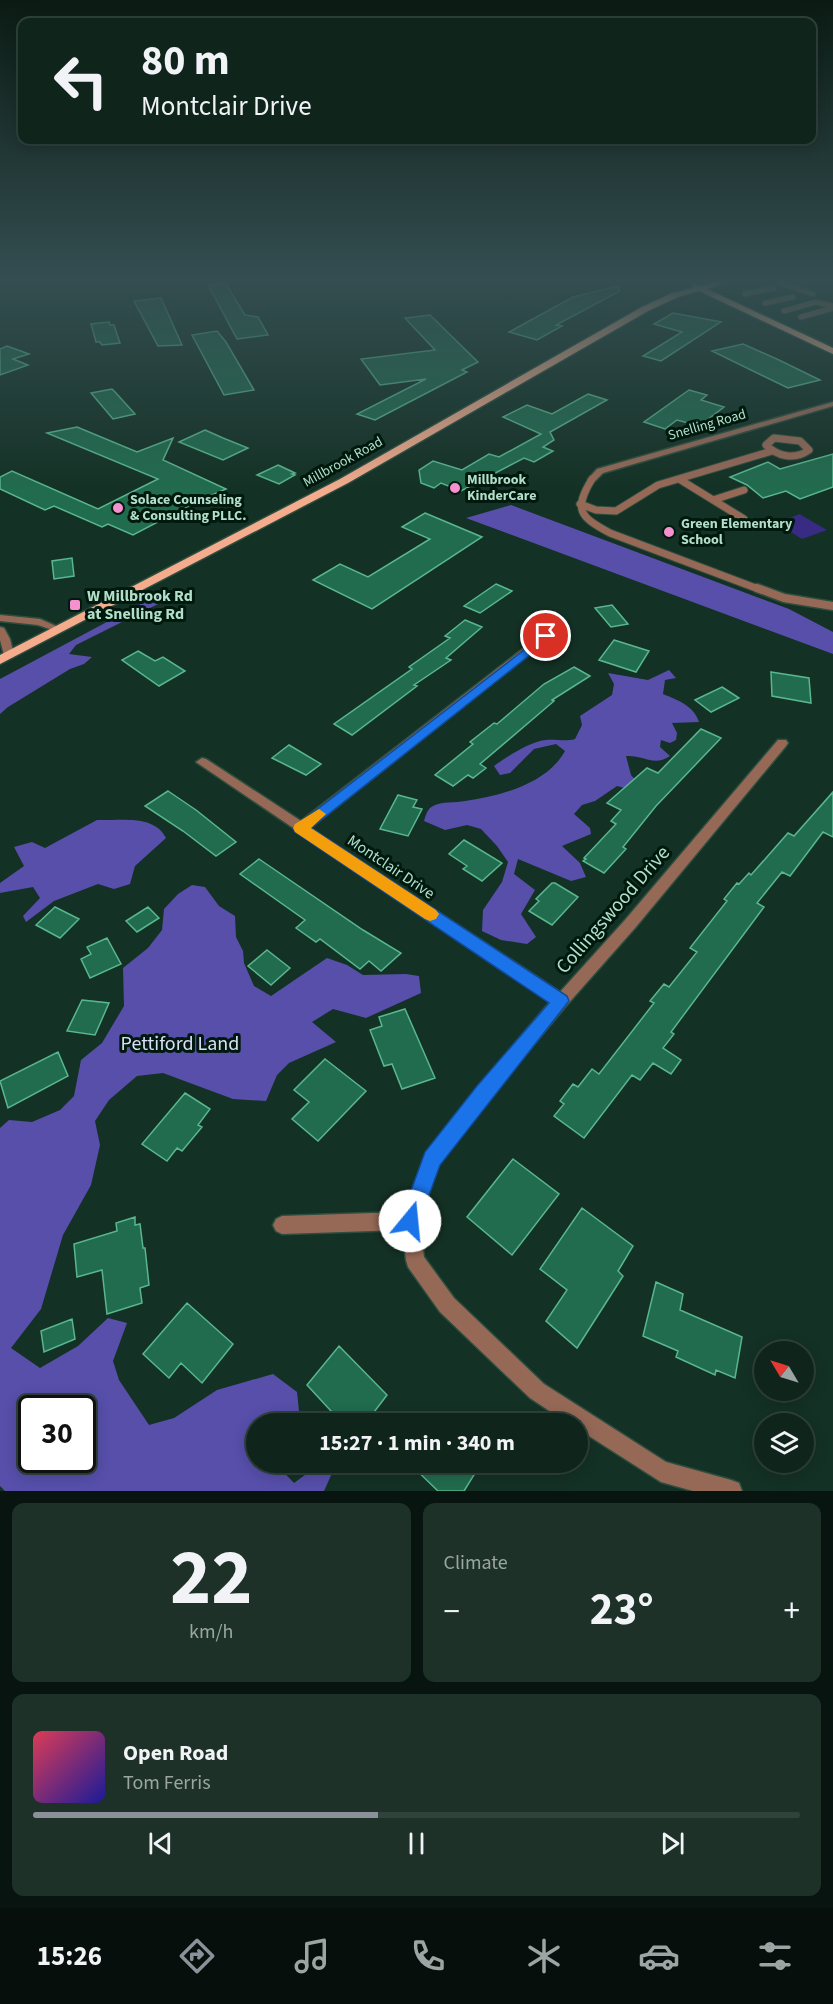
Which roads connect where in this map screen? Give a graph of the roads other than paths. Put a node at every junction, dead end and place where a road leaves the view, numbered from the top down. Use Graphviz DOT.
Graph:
graph roads {
  1 [pos="570,352"];
  2 [pos="833,404"];
  3 [pos="772,451"];
  4 [pos="592,479"];
  5 [pos="679,479"];
  6 [pos="744,490"];
  7 [pos="713,500"];
  8 [pos="580,504"];
  9 [pos="613,513"];
  10 [pos="744,519"];
  11 [pos="610,533"];
  12 [pos="833,606"];
  13 [pos="0,618"];
  14 [pos="58,629"];
  15 [pos="0,630"];
  16 [pos="546,636"];
  17 [pos="5,657"];
  18 [pos="782,743"];
  19 [pos="202,762"];
  20 [pos="301,828"];
  21 [pos="561,1001"];
  22 [pos="410,1221"];
  23 [pos="282,1225"];
  24 [pos="731,1491"];
  1 -- 14 [label="main road, Millbrook Road"];
  2 -- 4 [label="street, Snelling Road"];
  3 -- 3 [label="lane"];
  3 -- 5 [label="lane"];
  4 -- 8 [label="lane"];
  5 -- 7 [label="lane"];
  5 -- 9 [label="lane"];
  6 -- 7 [label="lane"];
  7 -- 10 [label="lane"];
  8 -- 9 [label="lane"];
  8 -- 11 [label="lane"];
  9 -- 11 [label="lane"];
  11 -- 12 [label="lane"];
  13 -- 14 [label="street"];
  14 -- 17 [label="main road, Millbrook Road"];
  15 -- 17 [label="street"];
  16 -- 20 [label="street"];
  18 -- 21 [label="street, Collingswood Drive"];
  19 -- 20 [label="street, Montclair Drive"];
  20 -- 21 [label="street, Montclair Drive"];
  21 -- 22 [label="street, Collingswood Drive"];
  22 -- 23 [label="street"];
  22 -- 24 [label="street, Collingswood Drive"];
}
